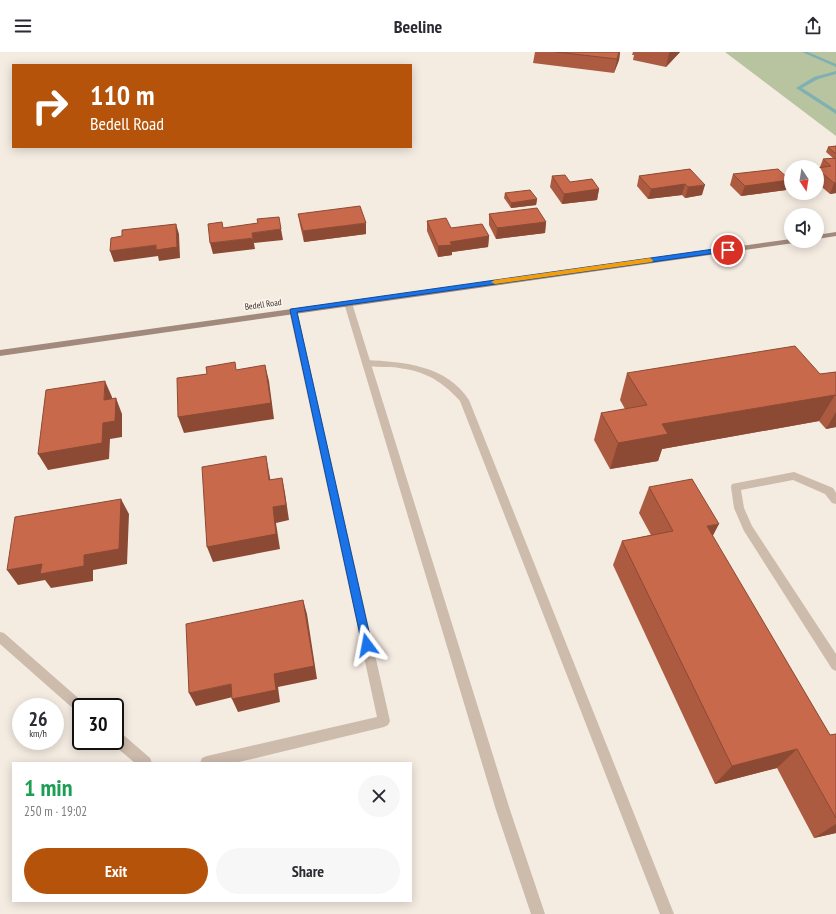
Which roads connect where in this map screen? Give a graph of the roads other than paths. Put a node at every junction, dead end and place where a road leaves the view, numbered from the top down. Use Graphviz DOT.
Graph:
graph roads {
  1 [pos="836,234"];
  2 [pos="824,236"];
  3 [pos="784,242"];
  4 [pos="348,303"];
  5 [pos="293,310"];
  6 [pos="0,352"];
  7 [pos="366,363"];
  8 [pos="836,500"];
  9 [pos="0,637"];
  10 [pos="836,665"];
  11 [pos="72,700"];
  12 [pos="124,745"];
  13 [pos="144,762"];
  14 [pos="211,762"];
  15 [pos="538,914"];
  16 [pos="667,914"];
  1 -- 2 [label="street"];
  3 -- 4 [label="street, Bedell Road"];
  4 -- 5 [label="street, Bedell Road"];
  4 -- 7 [label="street"];
  5 -- 6 [label="street, Bedell Road"];
  5 -- 14 [label="street"];
  7 -- 15 [label="street"];
  7 -- 16 [label="street"];
  8 -- 10 [label="street"];
  9 -- 11 [label="street"];
  12 -- 13 [label="street"];
}
